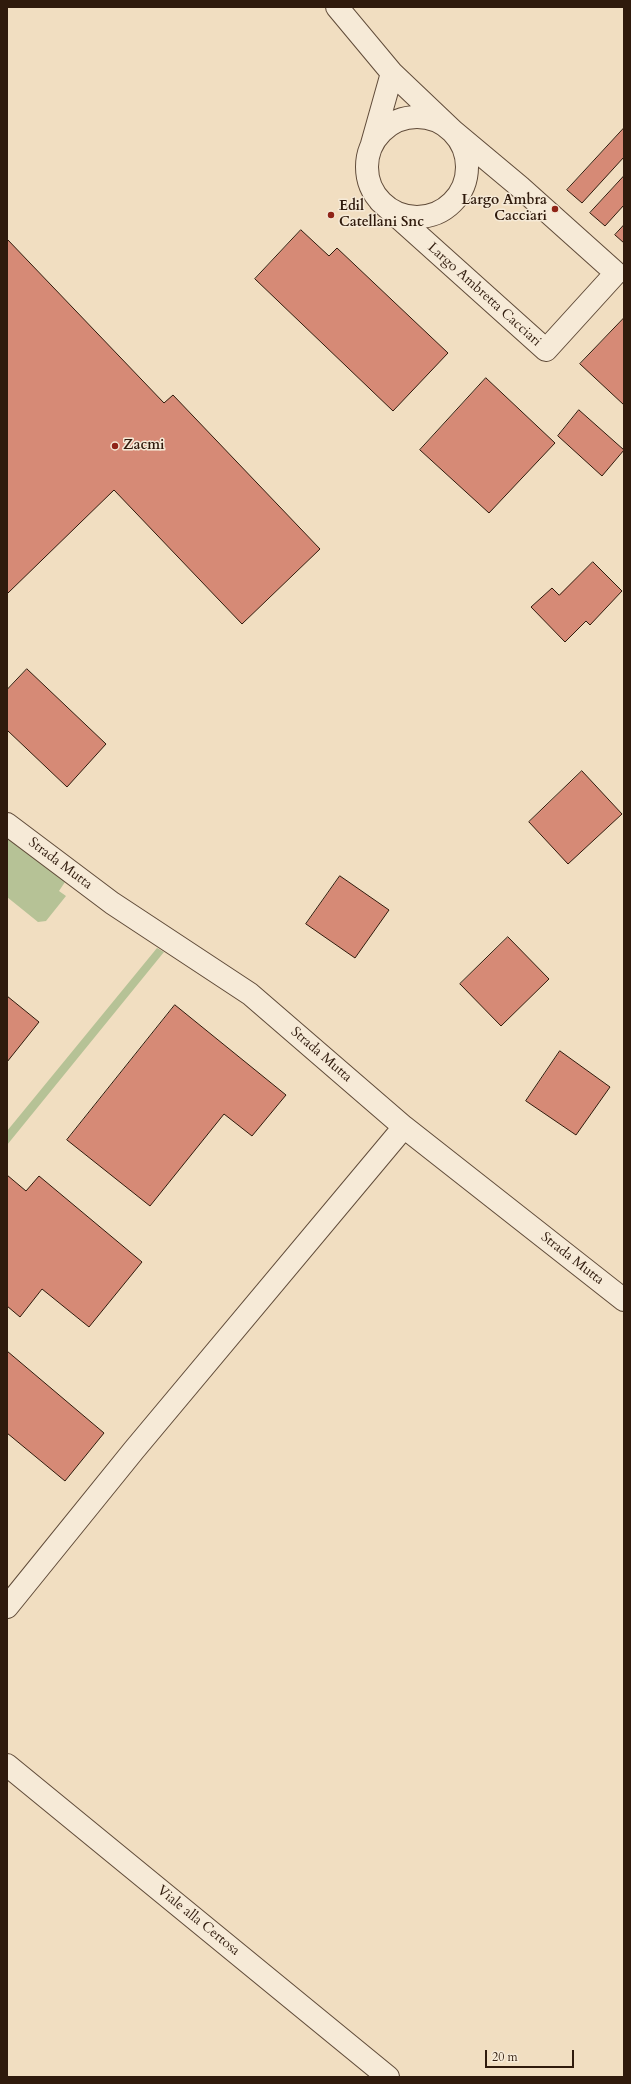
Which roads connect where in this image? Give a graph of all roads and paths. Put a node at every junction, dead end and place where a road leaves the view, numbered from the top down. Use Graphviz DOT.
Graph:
graph roads {
  1 [pos="337,7"];
  2 [pos="392,74"];
  3 [pos="453,131"];
  4 [pos="372,144"];
  5 [pos="380,201"];
  6 [pos="7,824"];
  7 [pos="404,1126"];
  8 [pos="624,1300"];
  9 [pos="7,1607"];
  10 [pos="7,1765"];
  11 [pos="388,2077"];
  1 -- 2 [label="street"];
  2 -- 3 [label="street, Largo Ambretta Cacciari"];
  2 -- 4 [label="street, Largo Ambretta Cacciari"];
  3 -- 4 [label="street, Largo Ambretta Cacciari"];
  3 -- 5 [label="street, Largo Ambretta Cacciari"];
  3 -- 5 [label="street, Largo Ambretta Cacciari"];
  4 -- 5 [label="street, Largo Ambretta Cacciari"];
  6 -- 7 [label="street, Strada Mutta"];
  7 -- 8 [label="street, Strada Mutta"];
  7 -- 9 [label="street"];
  10 -- 11 [label="street, Viale alla Certosa"];
}
